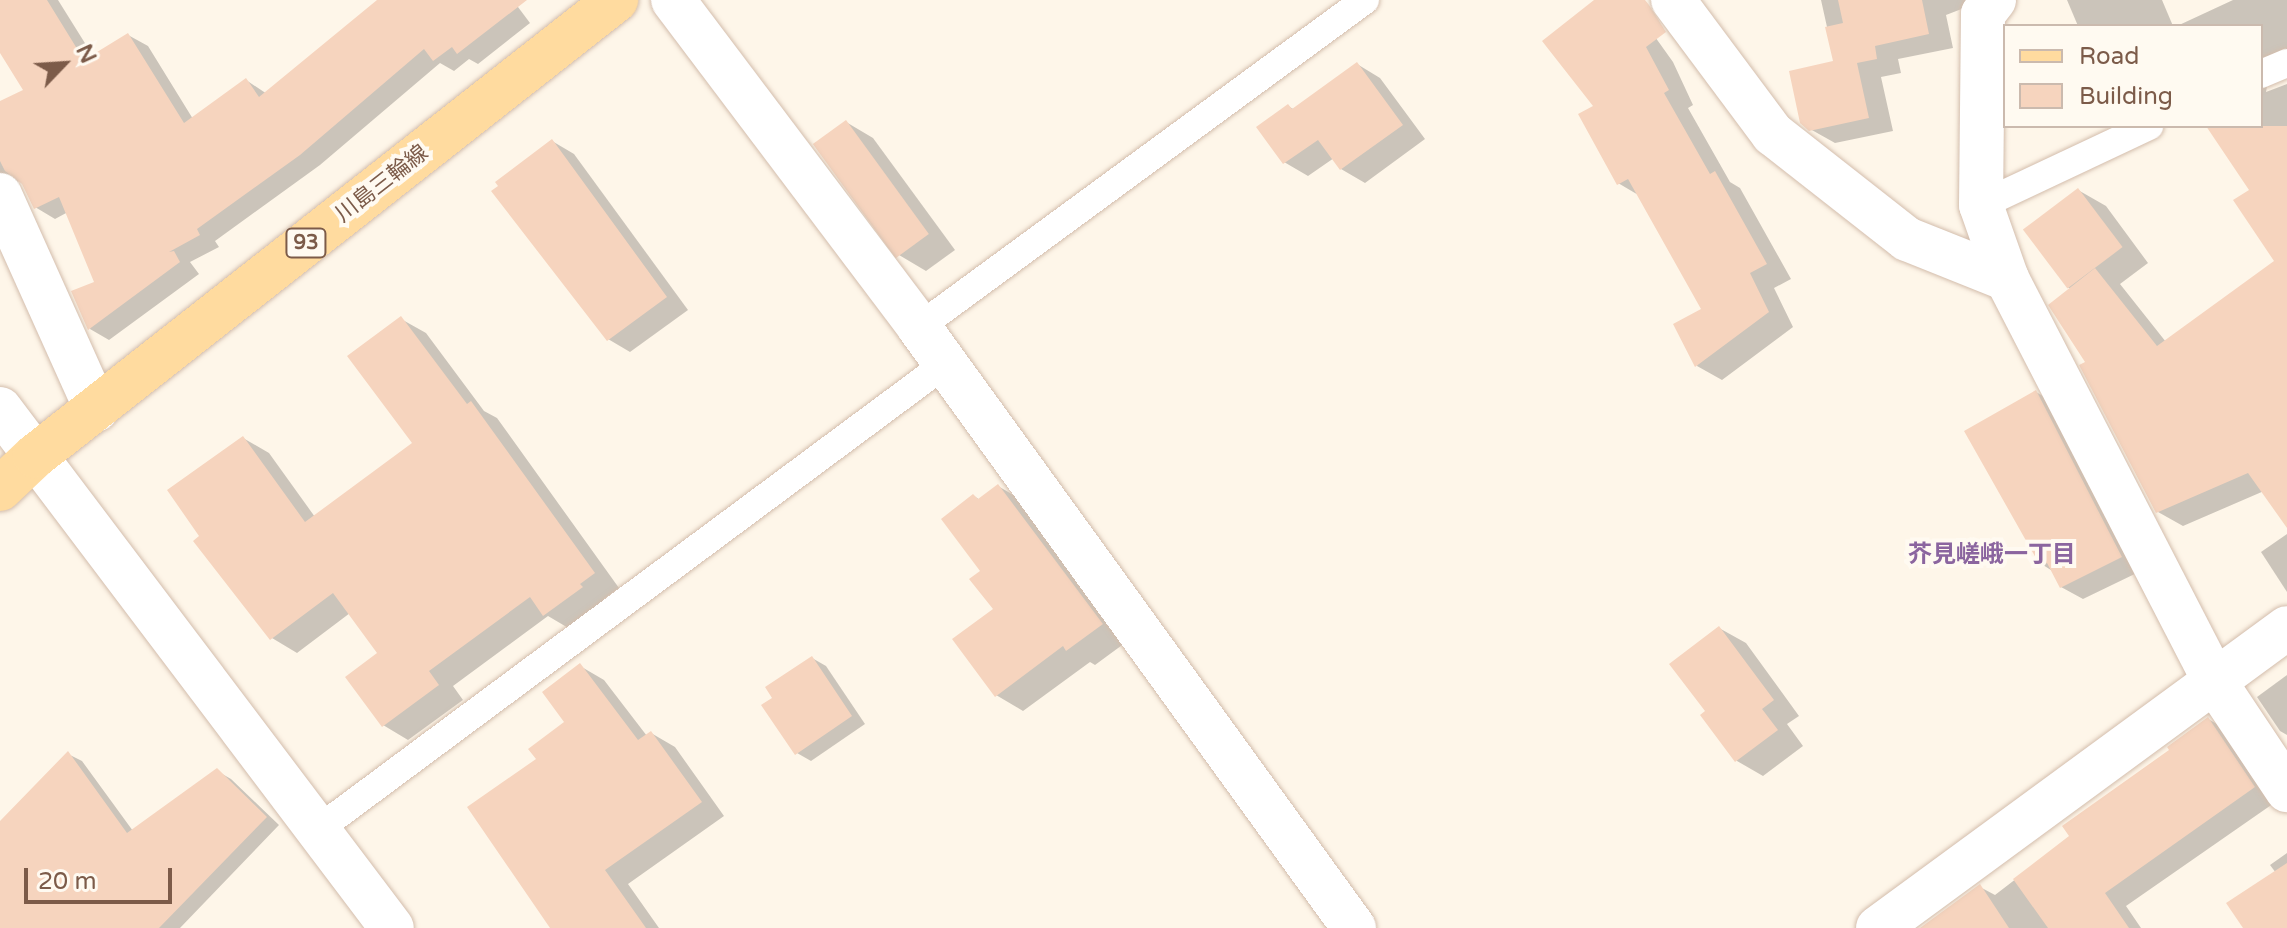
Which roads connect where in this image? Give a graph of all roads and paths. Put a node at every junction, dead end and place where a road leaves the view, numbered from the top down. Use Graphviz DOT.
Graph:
graph roads {
  1 [pos="616,0"];
  2 [pos="673,0"];
  3 [pos="1365,0"];
  4 [pos="1673,0"];
  5 [pos="1994,0"];
  6 [pos="2287,63"];
  7 [pos="2263,73"];
  8 [pos="2145,128"];
  9 [pos="0,195"];
  10 [pos="1981,205"];
  11 [pos="2007,279"];
  12 [pos="919,327"];
  13 [pos="945,364"];
  14 [pos="0,409"];
  15 [pos="96,409"];
  16 [pos="35,456"];
  17 [pos="0,489"];
  18 [pos="2287,628"];
  19 [pos="2215,682"];
  20 [pos="2287,790"];
  21 [pos="320,828"];
  22 [pos="392,928"];
  23 [pos="1354,928"];
  24 [pos="1878,928"];
  1 -- 15 [label="main road, 川島三輪線 / 93"];
  2 -- 12 [label="street"];
  3 -- 12 [label="lane"];
  4 -- 11 [label="street"];
  5 -- 10 [label="street"];
  6 -- 7 [label="lane"];
  8 -- 10 [label="lane"];
  9 -- 15 [label="street"];
  10 -- 11 [label="street"];
  11 -- 19 [label="street"];
  12 -- 13 [label="street"];
  13 -- 21 [label="lane"];
  13 -- 23 [label="street"];
  14 -- 16 [label="street"];
  15 -- 16 [label="main road, 川島三輪線 / 93"];
  16 -- 17 [label="main road, 川島三輪線 / 93"];
  16 -- 21 [label="street"];
  18 -- 19 [label="street"];
  19 -- 20 [label="street"];
  19 -- 24 [label="street"];
  21 -- 22 [label="street"];
}
